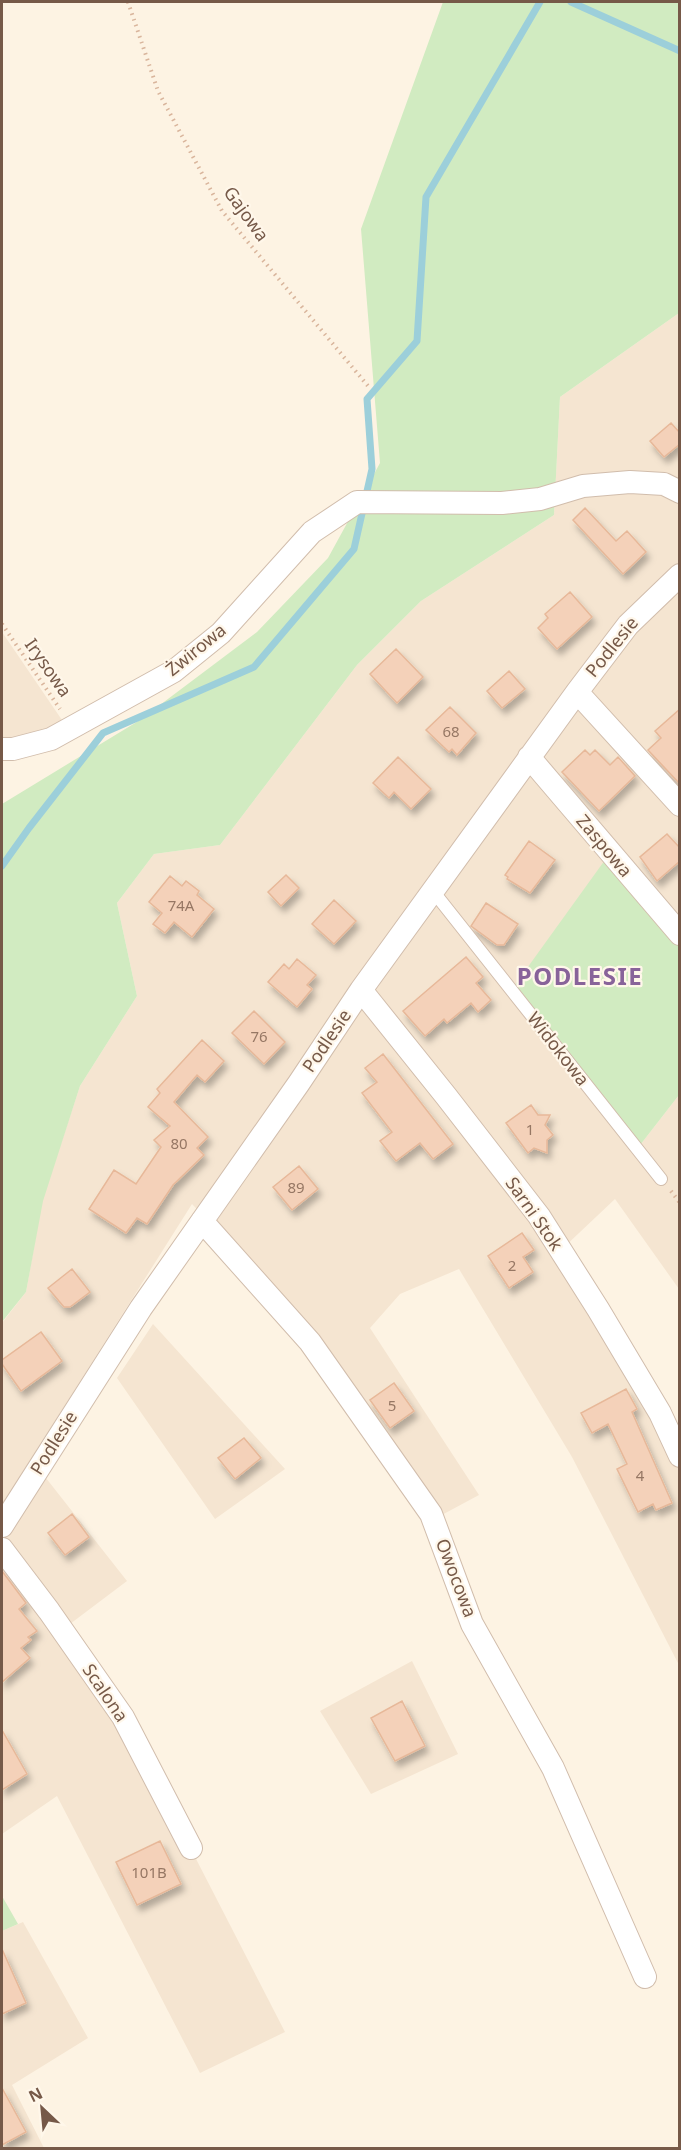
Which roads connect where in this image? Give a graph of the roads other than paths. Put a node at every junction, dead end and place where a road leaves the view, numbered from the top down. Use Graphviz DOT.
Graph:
graph roads {
  1 [pos="680,492"];
  2 [pos="680,575"];
  3 [pos="577,692"];
  4 [pos="2,749"];
  5 [pos="528,757"];
  6 [pos="680,805"];
  7 [pos="433,891"];
  8 [pos="680,934"];
  9 [pos="361,990"];
  10 [pos="661,1179"];
  11 [pos="202,1221"];
  12 [pos="680,1456"];
  13 [pos="2,1526"];
  14 [pos="2,1549"];
  15 [pos="191,1848"];
  16 [pos="645,1977"];
  1 -- 4 [label="street, Żwirowa"];
  2 -- 3 [label="street, Podlesie"];
  3 -- 5 [label="street, Podlesie"];
  3 -- 6 [label="street"];
  5 -- 7 [label="street, Podlesie"];
  5 -- 8 [label="street, Zaspowa"];
  7 -- 9 [label="street, Podlesie"];
  7 -- 10 [label="lane, Widokowa"];
  9 -- 11 [label="street, Podlesie"];
  9 -- 12 [label="street, Sarni Stok"];
  11 -- 13 [label="street, Podlesie"];
  11 -- 16 [label="street, Owocowa"];
  14 -- 15 [label="street, Scalona"];
}
